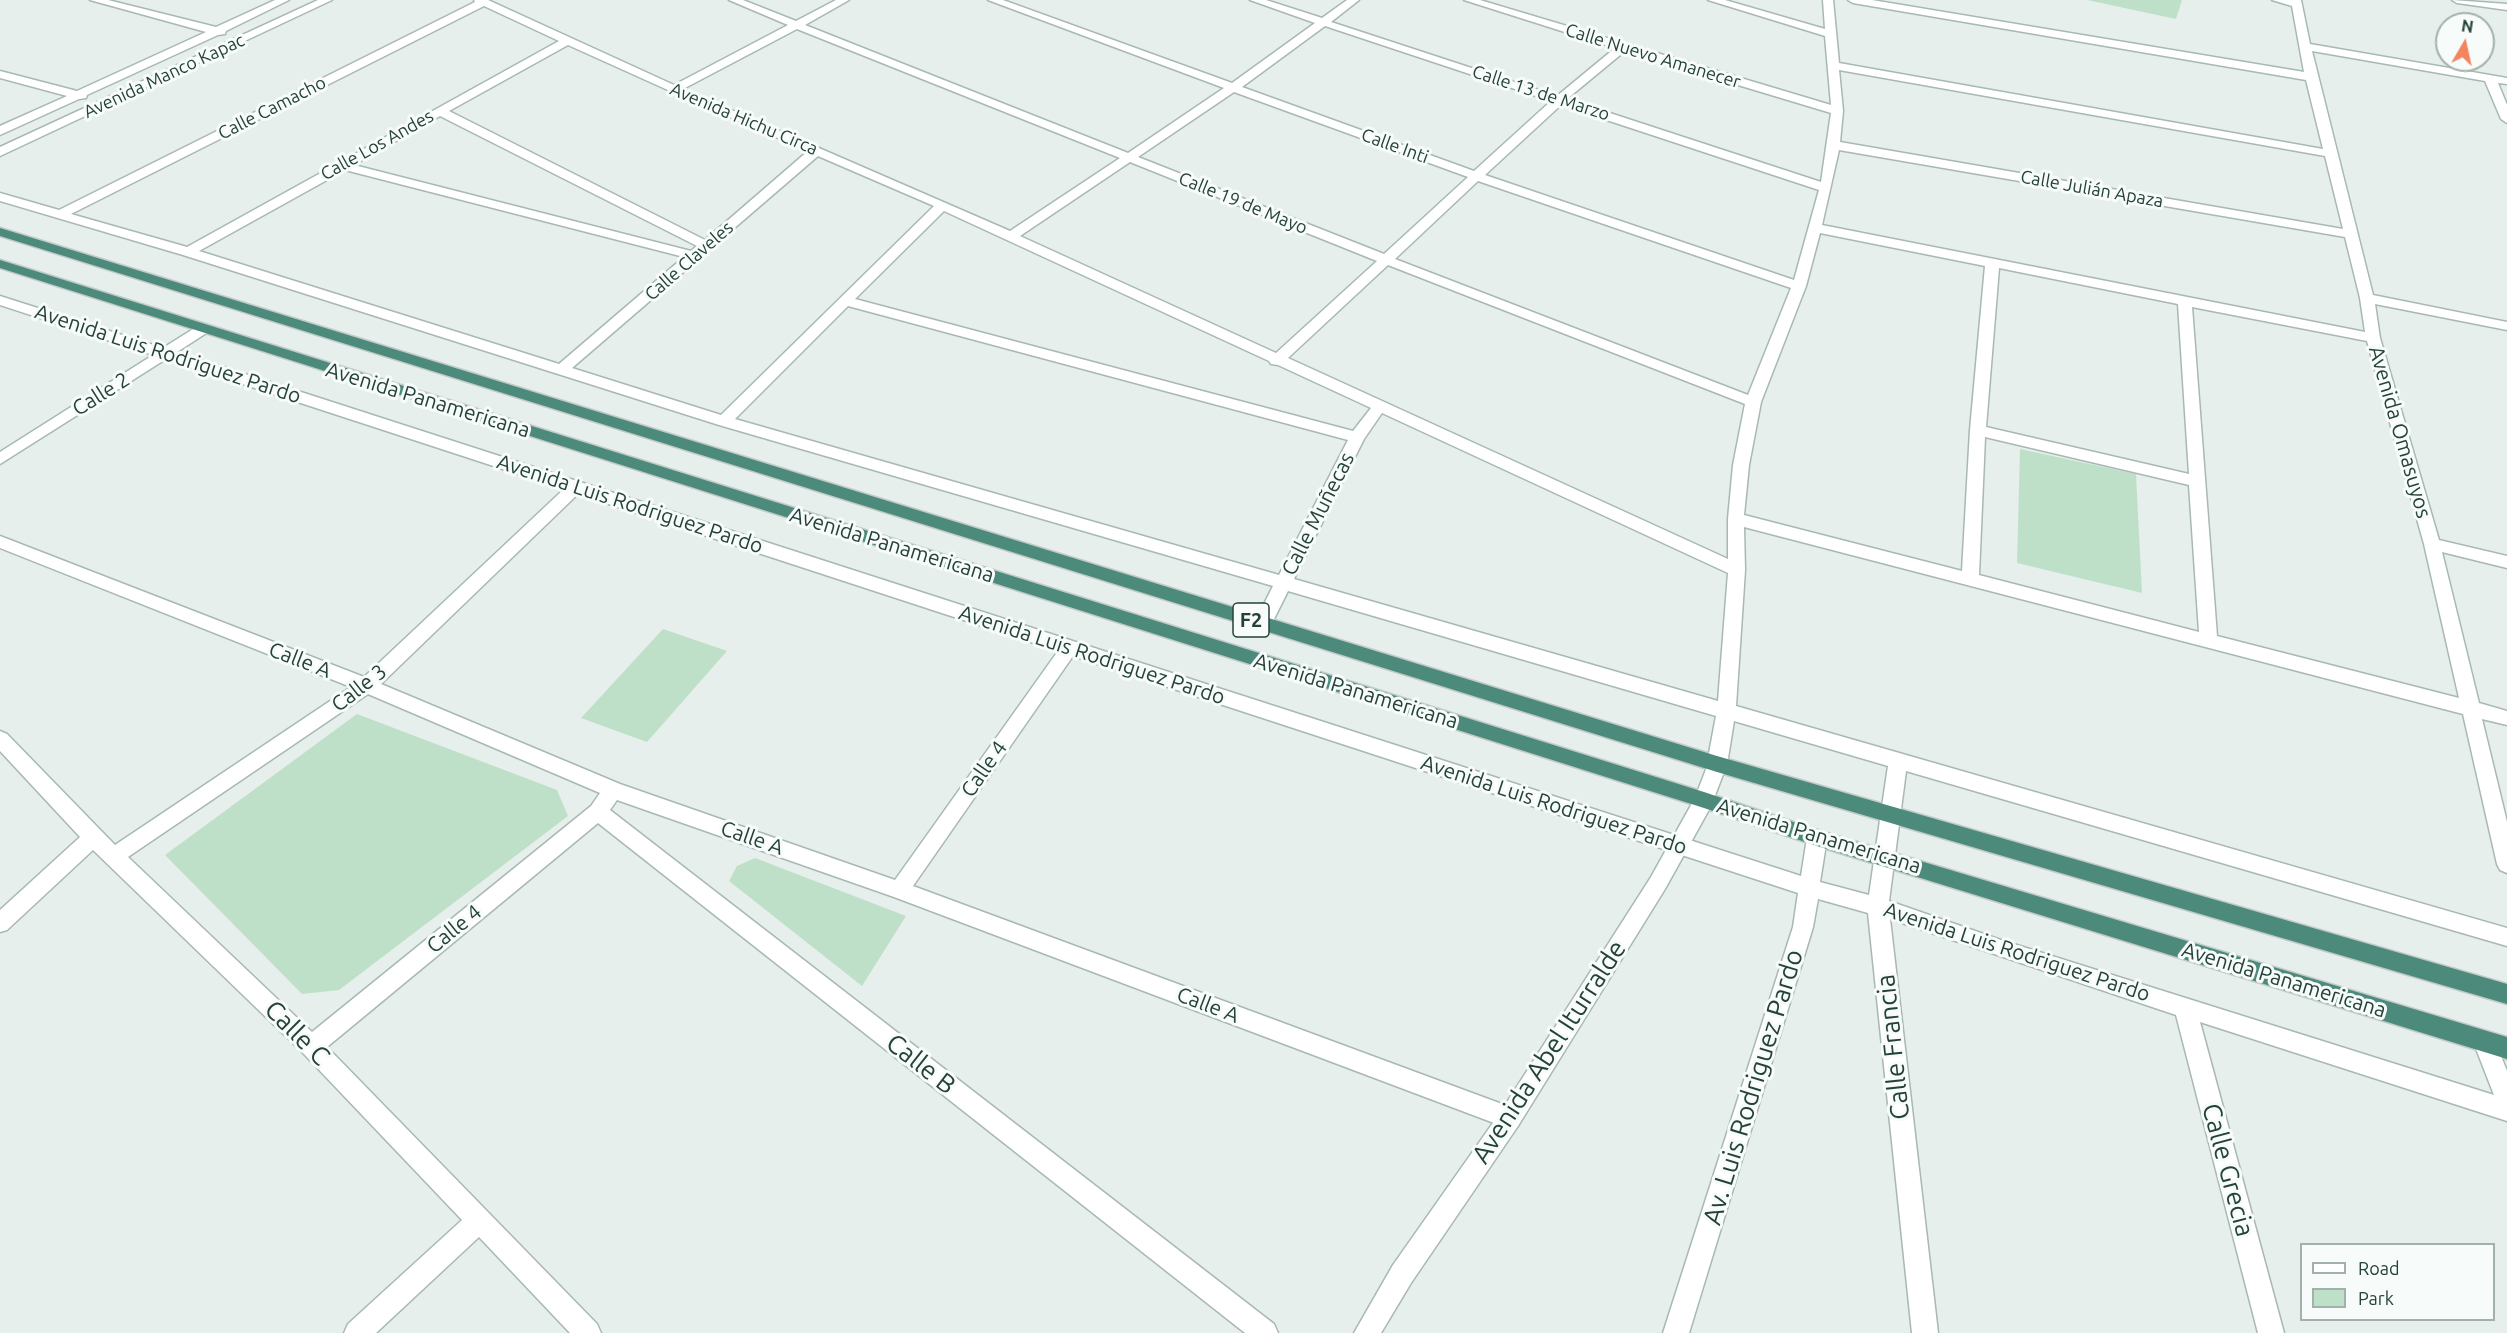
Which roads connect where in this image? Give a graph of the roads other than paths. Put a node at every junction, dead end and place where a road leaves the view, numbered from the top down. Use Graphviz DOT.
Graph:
graph roads {
  1 [pos="95,0"];
  2 [pos="284,0"];
  3 [pos="327,0"];
  4 [pos="734,0"];
  5 [pos="844,0"];
  6 [pos="993,0"];
  7 [pos="1255,0"];
  8 [pos="1354,0"];
  9 [pos="1470,0"];
  10 [pos="1713,0"];
  11 [pos="1828,0"];
  12 [pos="1853,0"];
  13 [pos="2277,0"];
  14 [pos="2457,0"];
  15 [pos="481,1"];
  16 [pos="2296,2"];
  17 [pos="2482,2"];
  18 [pos="2507,7"];
  19 [pos="1324,22"];
  20 [pos="796,26"];
  21 [pos="216,31"];
  22 [pos="1830,34"];
  23 [pos="242,39"];
  24 [pos="567,41"];
  25 [pos="1623,47"];
  26 [pos="2307,47"];
  27 [pos="1835,66"];
  28 [pos="0,74"];
  29 [pos="2311,77"];
  30 [pos="2490,78"];
  31 [pos="2507,81"];
  32 [pos="1233,87"];
  33 [pos="674,89"];
  34 [pos="76,95"];
  35 [pos="1560,99"];
  36 [pos="107,102"];
  37 [pos="440,111"];
  38 [pos="1837,111"];
  39 [pos="2507,119"];
  40 [pos="0,130"];
  41 [pos="1834,145"];
  42 [pos="817,150"];
  43 [pos="0,152"];
  44 [pos="2332,154"];
  45 [pos="1129,158"];
  46 [pos="341,165"];
  47 [pos="1476,176"];
  48 [pos="1826,188"];
  49 [pos="0,197"];
  50 [pos="942,205"];
  51 [pos="61,214"];
  52 [pos="1815,228"];
  53 [pos="0,232"];
  54 [pos="2350,234"];
  55 [pos="1010,237"];
  56 [pos="707,246"];
  57 [pos="188,252"];
  58 [pos="695,256"];
  59 [pos="1384,259"];
  60 [pos="0,264"];
  61 [pos="1992,265"];
  62 [pos="1798,286"];
  63 [pos="2367,298"];
  64 [pos="0,300"];
  65 [pos="846,302"];
  66 [pos="2185,302"];
  67 [pos="2507,326"];
  68 [pos="203,329"];
  69 [pos="2373,338"];
  70 [pos="165,353"];
  71 [pos="1276,361"];
  72 [pos="560,371"];
  73 [pos="1754,402"];
  74 [pos="1380,407"];
  75 [pos="724,421"];
  76 [pos="1977,430"];
  77 [pos="1357,437"];
  78 [pos="0,459"];
  79 [pos="2198,482"];
  80 [pos="576,487"];
  81 [pos="1736,519"];
  82 [pos="0,542"];
  83 [pos="2432,544"];
  84 [pos="2507,562"];
  85 [pos="1737,570"];
  86 [pos="1970,580"];
  87 [pos="1283,584"];
  88 [pos="1263,624"];
  89 [pos="2208,641"];
  90 [pos="1070,647"];
  91 [pos="367,686"];
  92 [pos="2470,708"];
  93 [pos="1726,711"];
  94 [pos="2507,718"];
  95 [pos="0,739"];
  96 [pos="1898,761"];
  97 [pos="1717,764"];
  98 [pos="613,790"];
  99 [pos="1704,800"];
  100 [pos="598,812"];
  101 [pos="1890,815"];
  102 [pos="93,837"];
  103 [pos="1818,838"];
  104 [pos="1679,845"];
  105 [pos="114,856"];
  106 [pos="1884,856"];
  107 [pos="2507,864"];
  108 [pos="1809,888"];
  109 [pos="899,890"];
  110 [pos="1878,906"];
  111 [pos="0,923"];
  112 [pos="2507,937"];
  113 [pos="2507,994"];
  114 [pos="2185,1007"];
  115 [pos="2484,1041"];
  116 [pos="311,1046"];
  117 [pos="2507,1048"];
  118 [pos="2507,1099"];
  119 [pos="2507,1110"];
  120 [pos="1510,1118"];
  121 [pos="479,1221"];
  122 [pos="357,1333"];
  123 [pos="588,1333"];
  124 [pos="1265,1333"];
  125 [pos="1367,1333"];
  126 [pos="1676,1333"];
  127 [pos="1925,1333"];
  128 [pos="2271,1333"];
  1 -- 21 [label="street"];
  2 -- 21 [label="street"];
  3 -- 23 [label="street, Avenida Manco Kapac"];
  4 -- 20 [label="street, Calle 19 de Mayo"];
  5 -- 20 [label="street"];
  6 -- 32 [label="street, Calle Inti"];
  7 -- 19 [label="street, Calle 13 de Marzo"];
  8 -- 19 [label="street"];
  9 -- 25 [label="street, Calle Nuevo Amanecer"];
  10 -- 22 [label="street"];
  11 -- 22 [label="street, Avenida Abel Iturralde"];
  12 -- 29 [label="street"];
  13 -- 16 [label="street"];
  14 -- 17 [label="street"];
  15 -- 24 [label="street, Avenida Hichu Circa"];
  15 -- 51 [label="street, Calle Camacho"];
  16 -- 26 [label="street, Avenida Omasuyos"];
  17 -- 18 [label="street"];
  19 -- 32 [label="street"];
  19 -- 35 [label="street, Calle 13 de Marzo"];
  20 -- 33 [label="street"];
  20 -- 45 [label="street, Calle 19 de Mayo"];
  21 -- 23 [label="street"];
  21 -- 34 [label="street"];
  22 -- 27 [label="street, Avenida Abel Iturralde"];
  23 -- 36 [label="street, Avenida Manco Kapac"];
  24 -- 33 [label="street, Avenida Hichu Circa"];
  24 -- 37 [label="street, Calle Los Andes"];
  25 -- 35 [label="street"];
  25 -- 38 [label="street, Calle Nuevo Amanecer"];
  26 -- 29 [label="street, Avenida Omasuyos"];
  26 -- 30 [label="street"];
  27 -- 38 [label="street, Avenida Abel Iturralde"];
  27 -- 44 [label="street"];
  28 -- 34 [label="street"];
  29 -- 44 [label="street, Avenida Omasuyos"];
  30 -- 31 [label="street"];
  30 -- 39 [label="street"];
  32 -- 45 [label="street"];
  32 -- 47 [label="street, Calle Inti"];
  33 -- 42 [label="street, Avenida Hichu Circa"];
  34 -- 36 [label="street"];
  34 -- 40 [label="street"];
  35 -- 47 [label="street"];
  35 -- 48 [label="street, Calle 13 de Marzo"];
  36 -- 43 [label="street, Avenida Manco Kapac"];
  37 -- 46 [label="street, Calle Los Andes"];
  37 -- 56 [label="street"];
  38 -- 41 [label="street, Avenida Abel Iturralde"];
  41 -- 48 [label="street, Avenida Abel Iturralde"];
  41 -- 54 [label="street, Calle Julián Apaza"];
  42 -- 50 [label="street, Avenida Hichu Circa"];
  42 -- 56 [label="street, Calle Claveles"];
  44 -- 54 [label="street, Avenida Omasuyos"];
  45 -- 55 [label="street"];
  45 -- 59 [label="street, Calle 19 de Mayo"];
  46 -- 57 [label="street, Calle Los Andes"];
  46 -- 58 [label="street"];
  47 -- 59 [label="street"];
  47 -- 62 [label="street, Calle Inti"];
  48 -- 52 [label="street, Avenida Abel Iturralde"];
  49 -- 51 [label="street"];
  50 -- 55 [label="street, Avenida Hichu Circa"];
  50 -- 65 [label="street"];
  51 -- 57 [label="street"];
  52 -- 61 [label="street"];
  52 -- 62 [label="street, Avenida Abel Iturralde"];
  53 -- 88 [label="highway, Avenida Panamericana / F2"];
  54 -- 63 [label="street, Avenida Omasuyos"];
  55 -- 71 [label="street, Avenida Hichu Circa"];
  56 -- 58 [label="street, Calle Claveles"];
  57 -- 72 [label="street"];
  58 -- 72 [label="street, Calle Claveles"];
  59 -- 71 [label="street"];
  59 -- 73 [label="street, Calle 19 de Mayo"];
  60 -- 68 [label="highway, Avenida Panamericana / F2"];
  61 -- 66 [label="street"];
  61 -- 76 [label="street"];
  62 -- 73 [label="street, Avenida Abel Iturralde"];
  63 -- 67 [label="street"];
  63 -- 69 [label="street, Avenida Omasuyos"];
  64 -- 70 [label="street, Avenida Luis Rodriguez Pardo"];
  65 -- 75 [label="street"];
  65 -- 77 [label="street"];
  66 -- 69 [label="street"];
  66 -- 79 [label="street"];
  68 -- 70 [label="street, Calle 2"];
  68 -- 99 [label="highway, Avenida Panamericana / F2"];
  69 -- 83 [label="street, Avenida Omasuyos"];
  70 -- 78 [label="street, Calle 2"];
  70 -- 80 [label="street, Avenida Luis Rodriguez Pardo"];
  71 -- 74 [label="street, Avenida Hichu Circa"];
  72 -- 75 [label="street"];
  73 -- 81 [label="street, Avenida Abel Iturralde"];
  74 -- 77 [label="street, Calle Muñecas"];
  74 -- 85 [label="street, Avenida Hichu Circa"];
  75 -- 87 [label="street"];
  76 -- 79 [label="street"];
  76 -- 86 [label="street"];
  77 -- 87 [label="street, Calle Muñecas"];
  79 -- 89 [label="street"];
  80 -- 90 [label="street, Avenida Luis Rodriguez Pardo"];
  80 -- 91 [label="street, Calle 3"];
  81 -- 85 [label="street, Avenida Abel Iturralde"];
  81 -- 86 [label="street"];
  82 -- 91 [label="street, Calle A"];
  83 -- 84 [label="street"];
  83 -- 92 [label="street, Avenida Omasuyos"];
  85 -- 93 [label="street, Avenida Abel Iturralde"];
  86 -- 89 [label="street"];
  87 -- 88 [label="street, Calle Muñecas"];
  87 -- 93 [label="street"];
  88 -- 97 [label="highway, Avenida Panamericana / F2"];
  89 -- 92 [label="street"];
  90 -- 104 [label="street, Avenida Luis Rodriguez Pardo"];
  90 -- 109 [label="street, Calle 4"];
  91 -- 98 [label="street, Calle A"];
  91 -- 105 [label="street, Calle 3"];
  92 -- 94 [label="street"];
  92 -- 107 [label="street, Avenida Omasuyos"];
  93 -- 96 [label="street"];
  93 -- 97 [label="street, Avenida Abel Iturralde"];
  95 -- 102 [label="street, Calle C"];
  96 -- 101 [label="street, Calle Francia"];
  96 -- 112 [label="street"];
  97 -- 99 [label="street, Avenida Abel Iturralde"];
  97 -- 101 [label="highway, Avenida Panamericana / F2"];
  98 -- 100 [label="street"];
  98 -- 109 [label="street, Calle A"];
  99 -- 103 [label="highway, Avenida Panamericana / F2"];
  99 -- 104 [label="street, Avenida Abel Iturralde"];
  100 -- 116 [label="street, Calle 4"];
  100 -- 124 [label="street, Calle B"];
  101 -- 106 [label="street, Calle Francia"];
  101 -- 113 [label="highway, Avenida Panamericana / F2"];
  102 -- 105 [label="street, Calle C"];
  102 -- 111 [label="street"];
  103 -- 106 [label="highway, Avenida Panamericana / F2"];
  103 -- 108 [label="street, Av. Luis Rodriguez Pardo"];
  104 -- 108 [label="street, Avenida Luis Rodriguez Pardo"];
  104 -- 120 [label="street, Avenida Abel Iturralde"];
  105 -- 116 [label="street, Calle C"];
  106 -- 110 [label="street, Calle Francia"];
  106 -- 115 [label="highway, Avenida Panamericana / F2"];
  108 -- 110 [label="street, Avenida Luis Rodriguez Pardo"];
  108 -- 126 [label="street, Av. Luis Rodriguez Pardo"];
  109 -- 120 [label="street, Calle A"];
  110 -- 114 [label="street, Avenida Luis Rodriguez Pardo"];
  110 -- 127 [label="street, Calle Francia"];
  114 -- 119 [label="street"];
  114 -- 128 [label="street, Calle Grecia"];
  115 -- 117 [label="highway, Avenida Panamericana / F2"];
  115 -- 118 [label="street"];
  116 -- 121 [label="street, Calle C"];
  120 -- 125 [label="street, Avenida Abel Iturralde"];
  121 -- 122 [label="street"];
  121 -- 123 [label="street, Calle C"];
}
